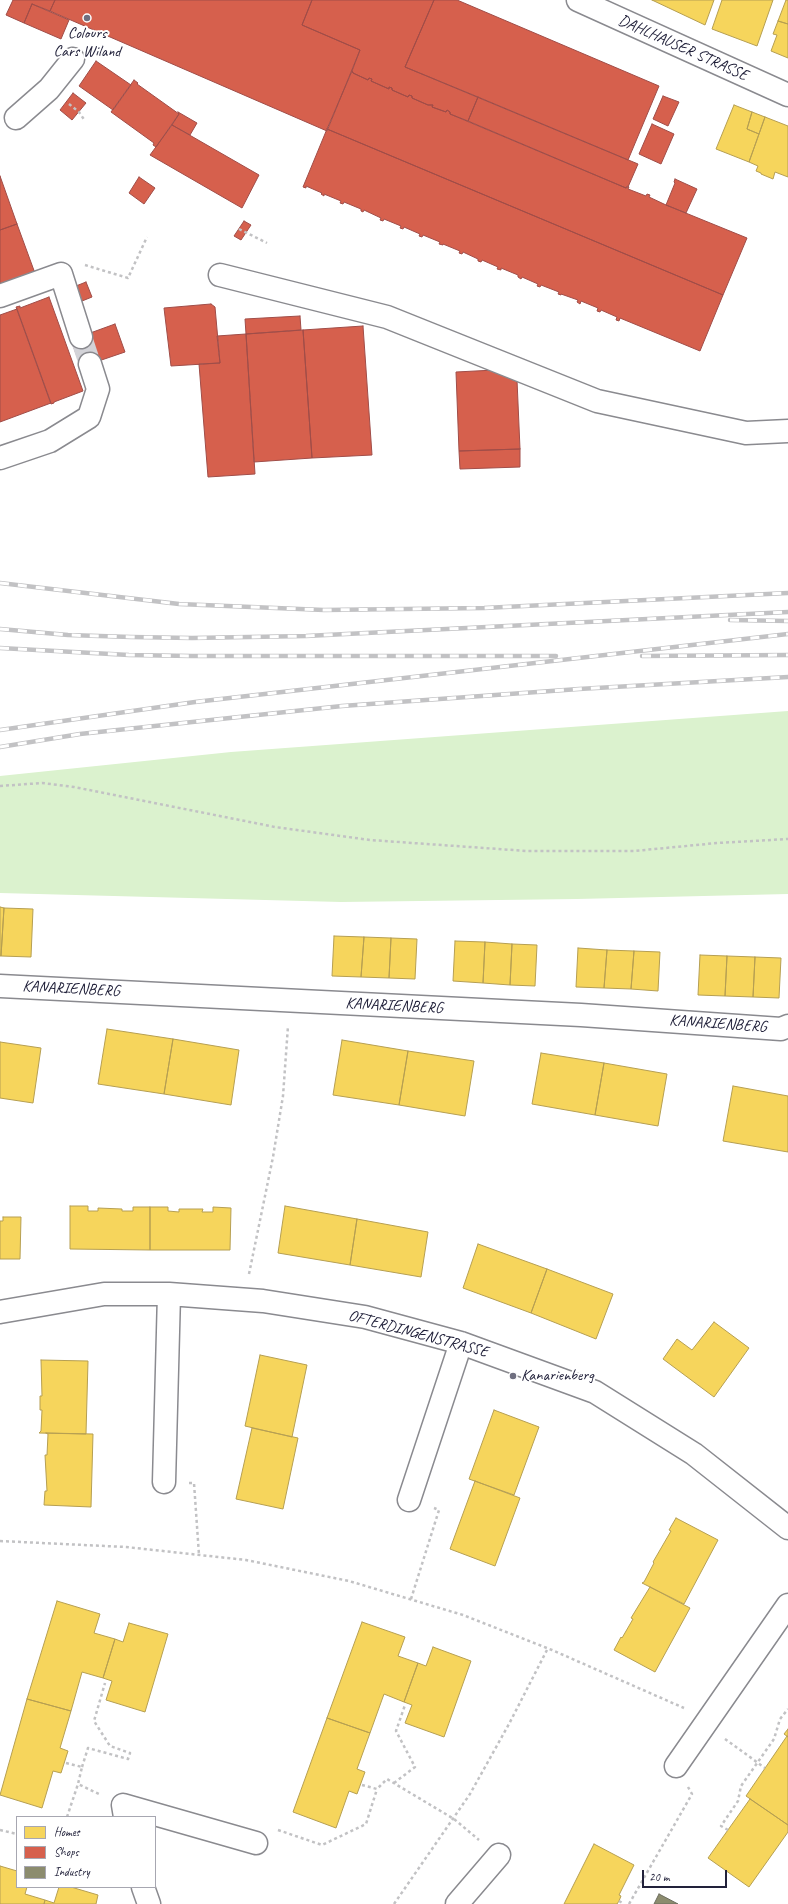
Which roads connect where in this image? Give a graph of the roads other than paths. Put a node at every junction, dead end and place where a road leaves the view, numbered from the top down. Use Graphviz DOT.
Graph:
graph roads {
  1 [pos="578,0"];
  2 [pos="73,58"];
  3 [pos="788,94"];
  4 [pos="16,118"];
  5 [pos="220,274"];
  6 [pos="0,296"];
  7 [pos="81,337"];
  8 [pos="90,364"];
  9 [pos="788,432"];
  10 [pos="0,458"];
  11 [pos="0,986"];
  12 [pos="788,1026"];
  13 [pos="169,1294"];
  14 [pos="0,1312"];
  15 [pos="461,1343"];
  16 [pos="164,1482"];
  17 [pos="409,1500"];
  18 [pos="788,1528"];
  19 [pos="788,1605"];
  20 [pos="676,1766"];
  21 [pos="124,1811"];
  22 [pos="145,1816"];
  23 [pos="156,1819"];
  24 [pos="256,1842"];
  25 [pos="499,1855"];
  26 [pos="143,1888"];
  27 [pos="149,1904"];
  28 [pos="457,1904"];
  1 -- 3 [label="street, DAHLHAUSER STRASSE"];
  2 -- 4 [label="street"];
  5 -- 9 [label="street"];
  6 -- 7 [label="street"];
  8 -- 10 [label="street"];
  11 -- 12 [label="street, KANARIENBERG"];
  13 -- 14 [label="street, OFTERDINGENSTRASSE"];
  13 -- 15 [label="street, OFTERDINGENSTRASSE"];
  13 -- 16 [label="street"];
  15 -- 17 [label="street"];
  15 -- 18 [label="street, OFTERDINGENSTRASSE"];
  19 -- 20 [label="street"];
  21 -- 22 [label="street"];
  23 -- 24 [label="street"];
  25 -- 28 [label="street"];
  26 -- 27 [label="street"];
}
